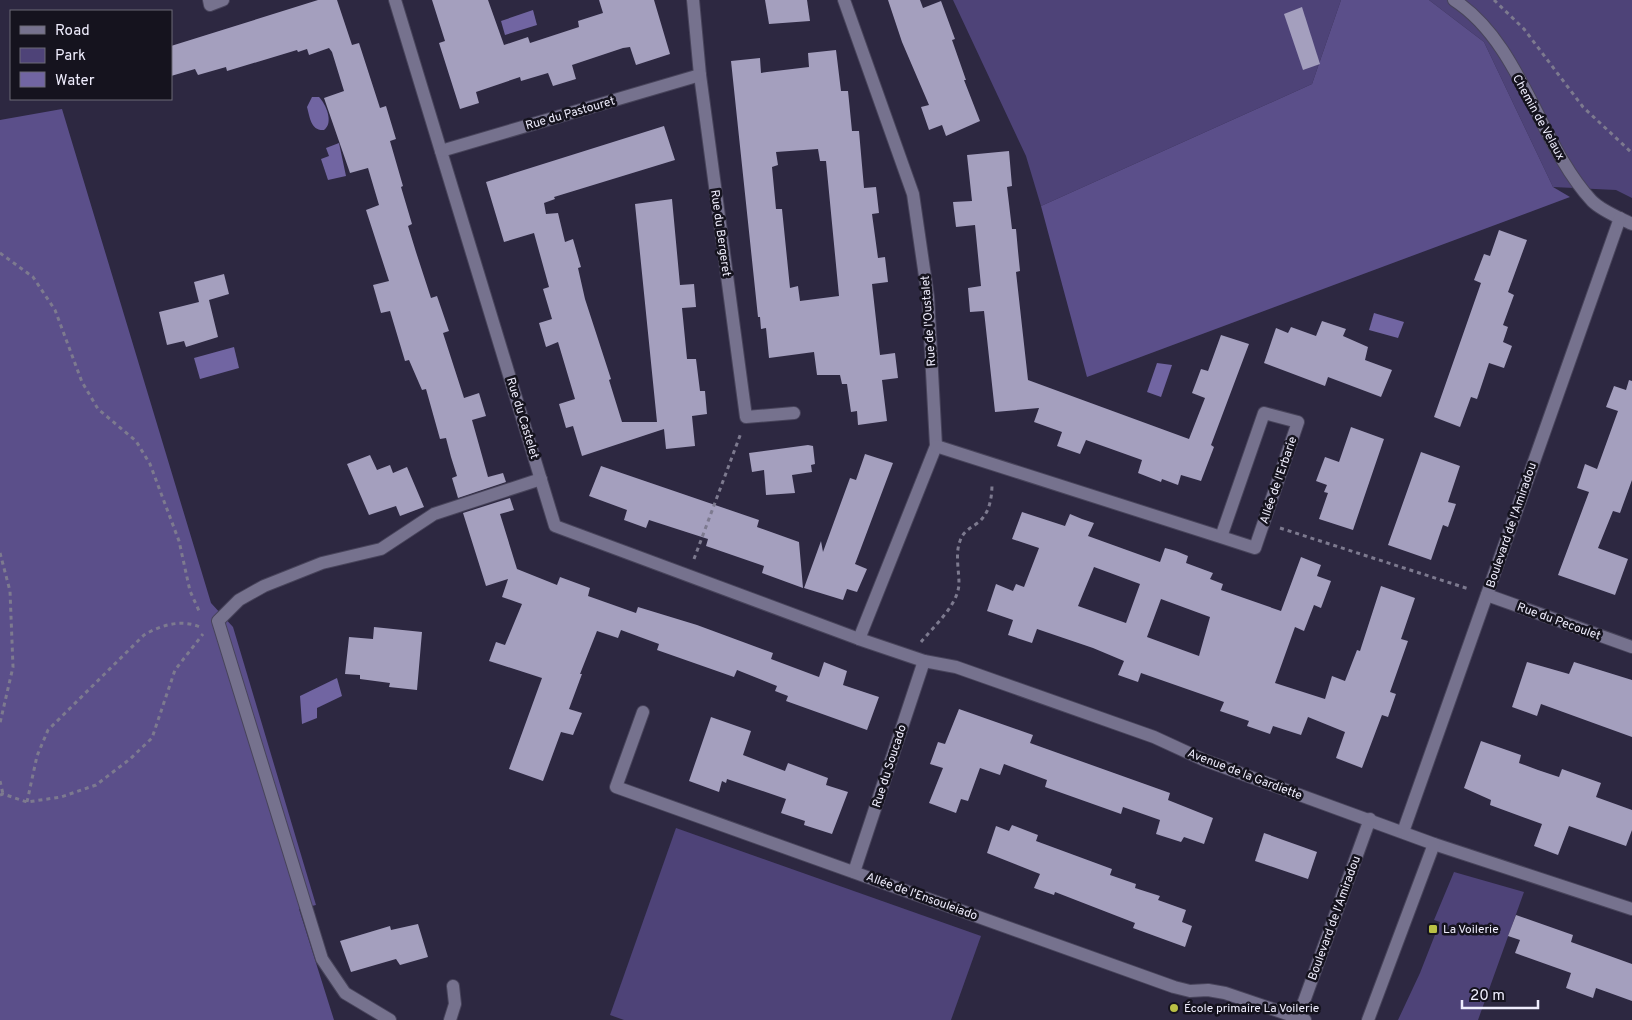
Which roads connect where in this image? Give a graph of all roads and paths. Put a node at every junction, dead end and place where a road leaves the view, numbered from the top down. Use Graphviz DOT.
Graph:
graph roads {
  1 [pos="208,0"];
  2 [pos="223,0"];
  3 [pos="395,0"];
  4 [pos="693,0"];
  5 [pos="844,0"];
  6 [pos="1454,0"];
  7 [pos="1494,0"];
  8 [pos="700,75"];
  9 [pos="441,151"];
  10 [pos="1632,153"];
  11 [pos="1620,218"];
  12 [pos="1632,224"];
  13 [pos="0,253"];
  14 [pos="794,413"];
  15 [pos="746,417"];
  16 [pos="936,446"];
  17 [pos="993,464"];
  18 [pos="541,479"];
  19 [pos="1263,523"];
  20 [pos="1220,537"];
  21 [pos="0,553"];
  22 [pos="688,576"];
  23 [pos="1487,595"];
  24 [pos="218,620"];
  25 [pos="208,630"];
  26 [pos="858,639"];
  27 [pos="1632,647"];
  28 [pos="909,656"];
  29 [pos="924,661"];
  30 [pos="643,712"];
  31 [pos="0,723"];
  32 [pos="0,781"];
  33 [pos="2,795"];
  34 [pos="27,802"];
  35 [pos="1370,819"];
  36 [pos="1403,832"];
  37 [pos="1434,844"];
  38 [pos="854,872"];
  39 [pos="1632,909"];
  40 [pos="453,986"];
  41 [pos="1301,1019"];
  42 [pos="390,1020"];
  43 [pos="450,1020"];
  44 [pos="1368,1020"];
  1 -- 2 [label="street"];
  3 -- 9 [label="street, Rue du Castelet"];
  4 -- 8 [label="street, Rue du Bergeret"];
  5 -- 16 [label="street, Rue de l'Oustalet"];
  6 -- 11 [label="street, Chemin de Velaux"];
  7 -- 10 [label="path"];
  8 -- 9 [label="street, Rue du Pastouret"];
  8 -- 15 [label="street, Rue du Bergeret"];
  9 -- 18 [label="street, Rue du Castelet"];
  11 -- 12 [label="street, Chemin de Velaux"];
  11 -- 23 [label="street, Boulevard de l'Amiradou"];
  13 -- 25 [label="path"];
  14 -- 15 [label="street"];
  15 -- 22 [label="path"];
  16 -- 17 [label="street, Allée de l'Erbarie"];
  16 -- 26 [label="street, Rue de l'Oustalet"];
  17 -- 20 [label="street, Allée de l'Erbarie"];
  17 -- 28 [label="path"];
  18 -- 22 [label="street, Rue du Castelet"];
  18 -- 24 [label="street"];
  19 -- 20 [label="street, Allée de l'Erbarie"];
  19 -- 20 [label="street, Allée de l'Erbarie"];
  19 -- 23 [label="path"];
  21 -- 31 [label="path"];
  22 -- 26 [label="street, Rue du Castelet"];
  23 -- 27 [label="street, Rue du Pecoulet"];
  23 -- 36 [label="street, Boulevard de l'Amiradou"];
  24 -- 25 [label="path"];
  24 -- 42 [label="street"];
  25 -- 34 [label="path"];
  25 -- 34 [label="path"];
  26 -- 28 [label="street, Avenue de la Gardiette"];
  28 -- 29 [label="street, Avenue de la Gardiette"];
  29 -- 35 [label="street, Avenue de la Gardiette"];
  29 -- 38 [label="street, Rue du Soucado"];
  30 -- 38 [label="street, Allée de l'Ensouleiado"];
  32 -- 33 [label="path"];
  33 -- 34 [label="path"];
  35 -- 36 [label="street, Avenue de la Gardiette"];
  35 -- 41 [label="street, Boulevard de l'Amiradou"];
  36 -- 37 [label="street, Avenue de la Gardiette"];
  37 -- 39 [label="street, Avenue de la Gardiette"];
  37 -- 44 [label="street"];
  38 -- 41 [label="street, Allée de l'Ensouleiado"];
  40 -- 43 [label="street"];
}
